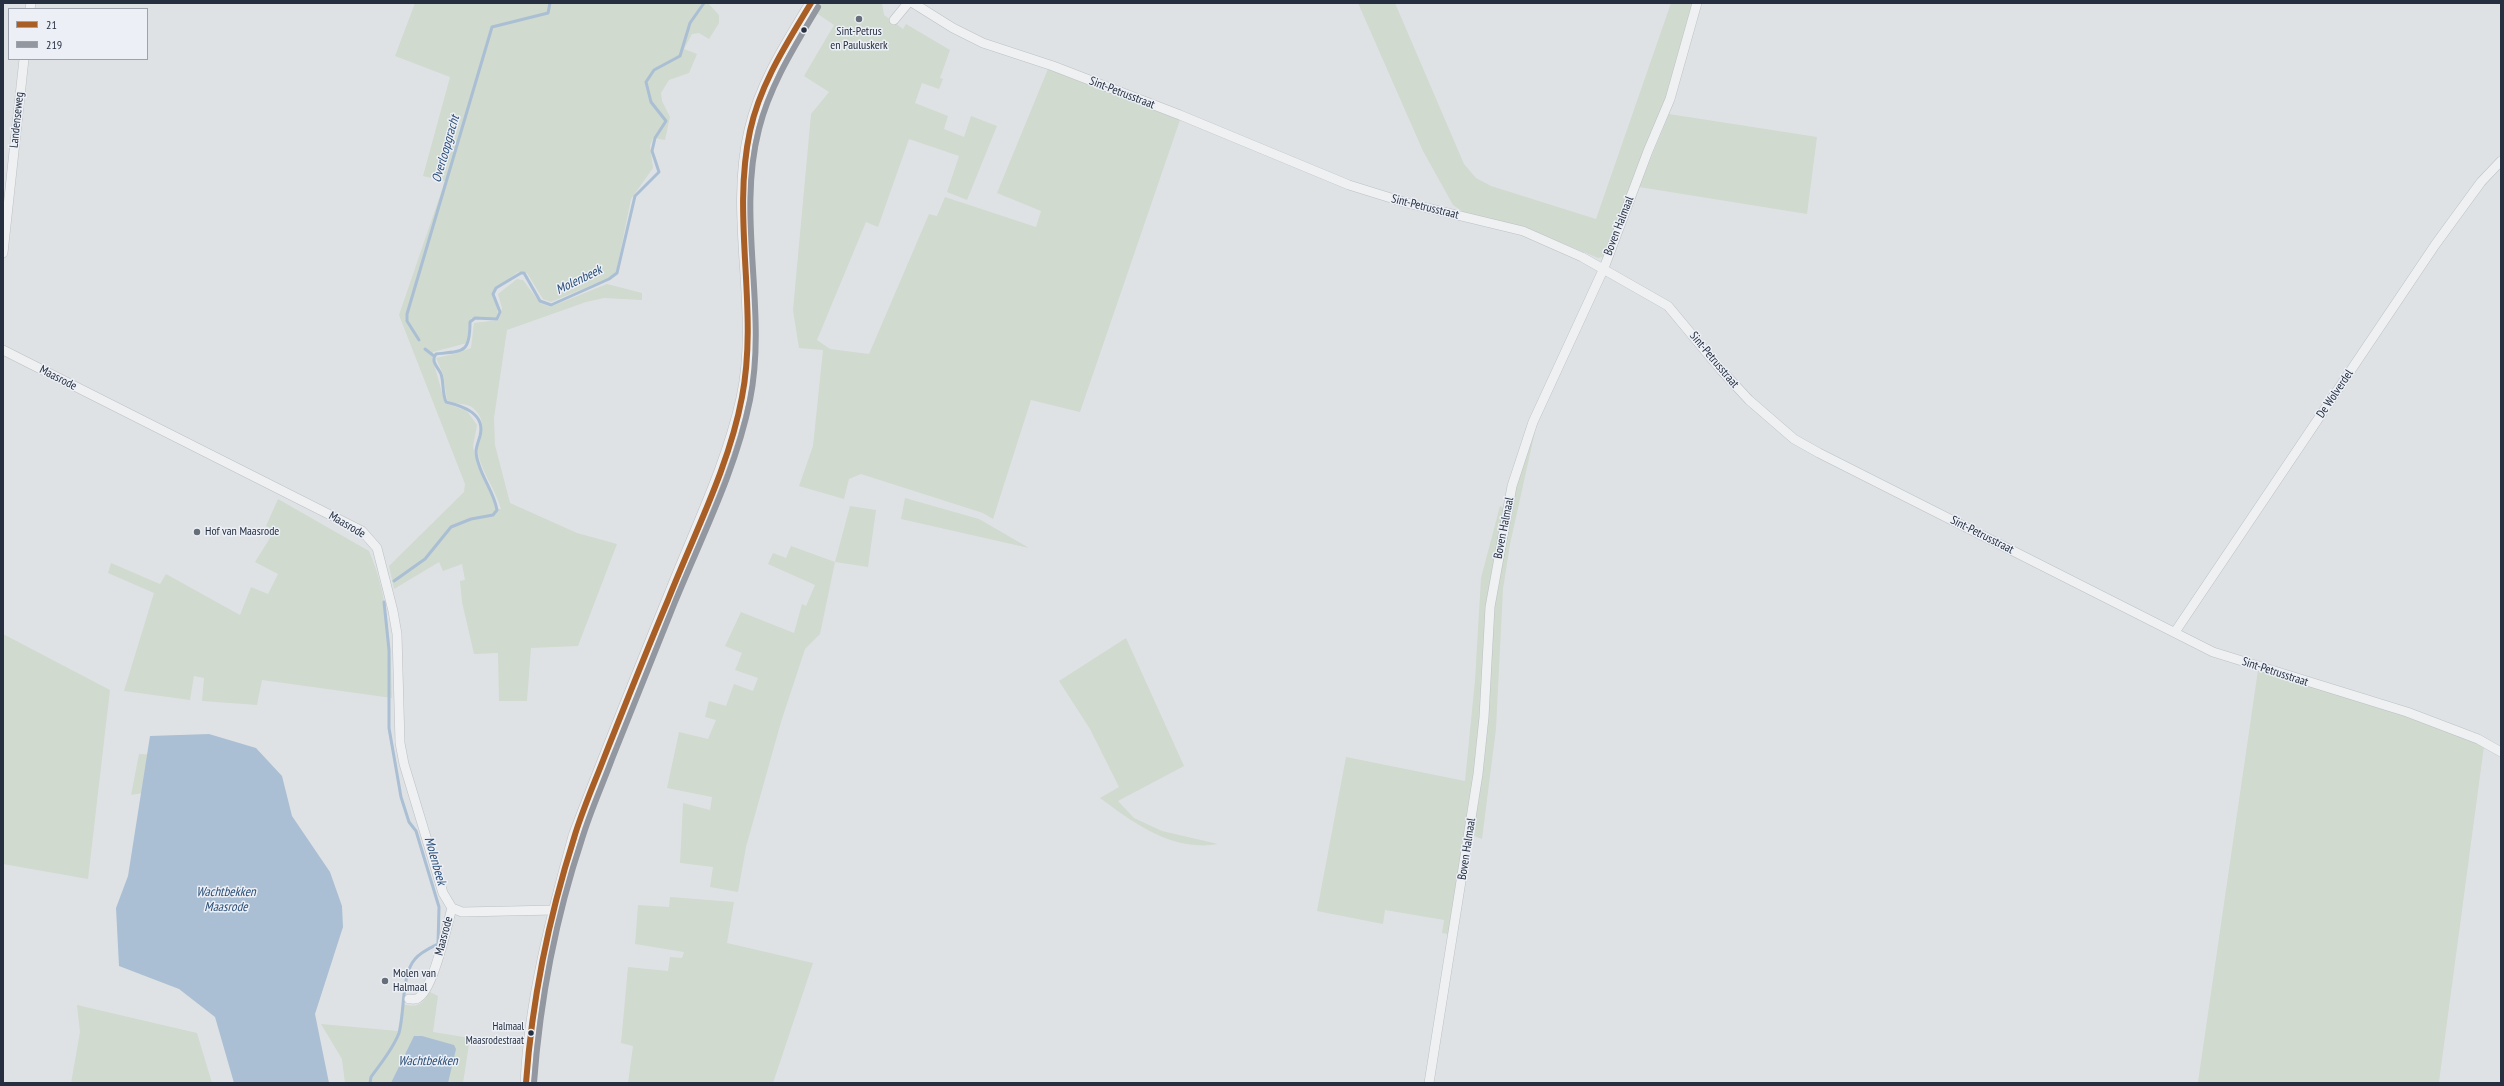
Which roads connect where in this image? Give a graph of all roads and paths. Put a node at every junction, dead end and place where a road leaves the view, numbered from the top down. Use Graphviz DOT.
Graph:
graph roads {
  1 [pos="811,3"];
  2 [pos="908,3"];
  3 [pos="913,3"];
  4 [pos="1698,3"];
  5 [pos="894,20"];
  6 [pos="24,60"];
  7 [pos="2501,161"];
  8 [pos="3,253"];
  9 [pos="1604,268"];
  10 [pos="3,350"];
  11 [pos="2174,632"];
  12 [pos="2501,752"];
  13 [pos="452,908"];
  14 [pos="555,910"];
  15 [pos="409,999"];
  16 [pos="526,1083"];
  17 [pos="1429,1083"];
  1 -- 14 [label="street"];
  2 -- 5 [label="street"];
  3 -- 9 [label="street, Sint-Petrusstraat"];
  4 -- 9 [label="street, Boven Halmaal"];
  6 -- 8 [label="street, Landenseweg"];
  7 -- 11 [label="street, De Wolverdel"];
  9 -- 11 [label="street, Sint-Petrusstraat"];
  9 -- 17 [label="street, Boven Halmaal"];
  10 -- 13 [label="street, Maasrode"];
  11 -- 12 [label="street, Sint-Petrusstraat"];
  13 -- 14 [label="street, Maasrode"];
  13 -- 15 [label="street, Maasrode"];
  14 -- 16 [label="street"];
}
